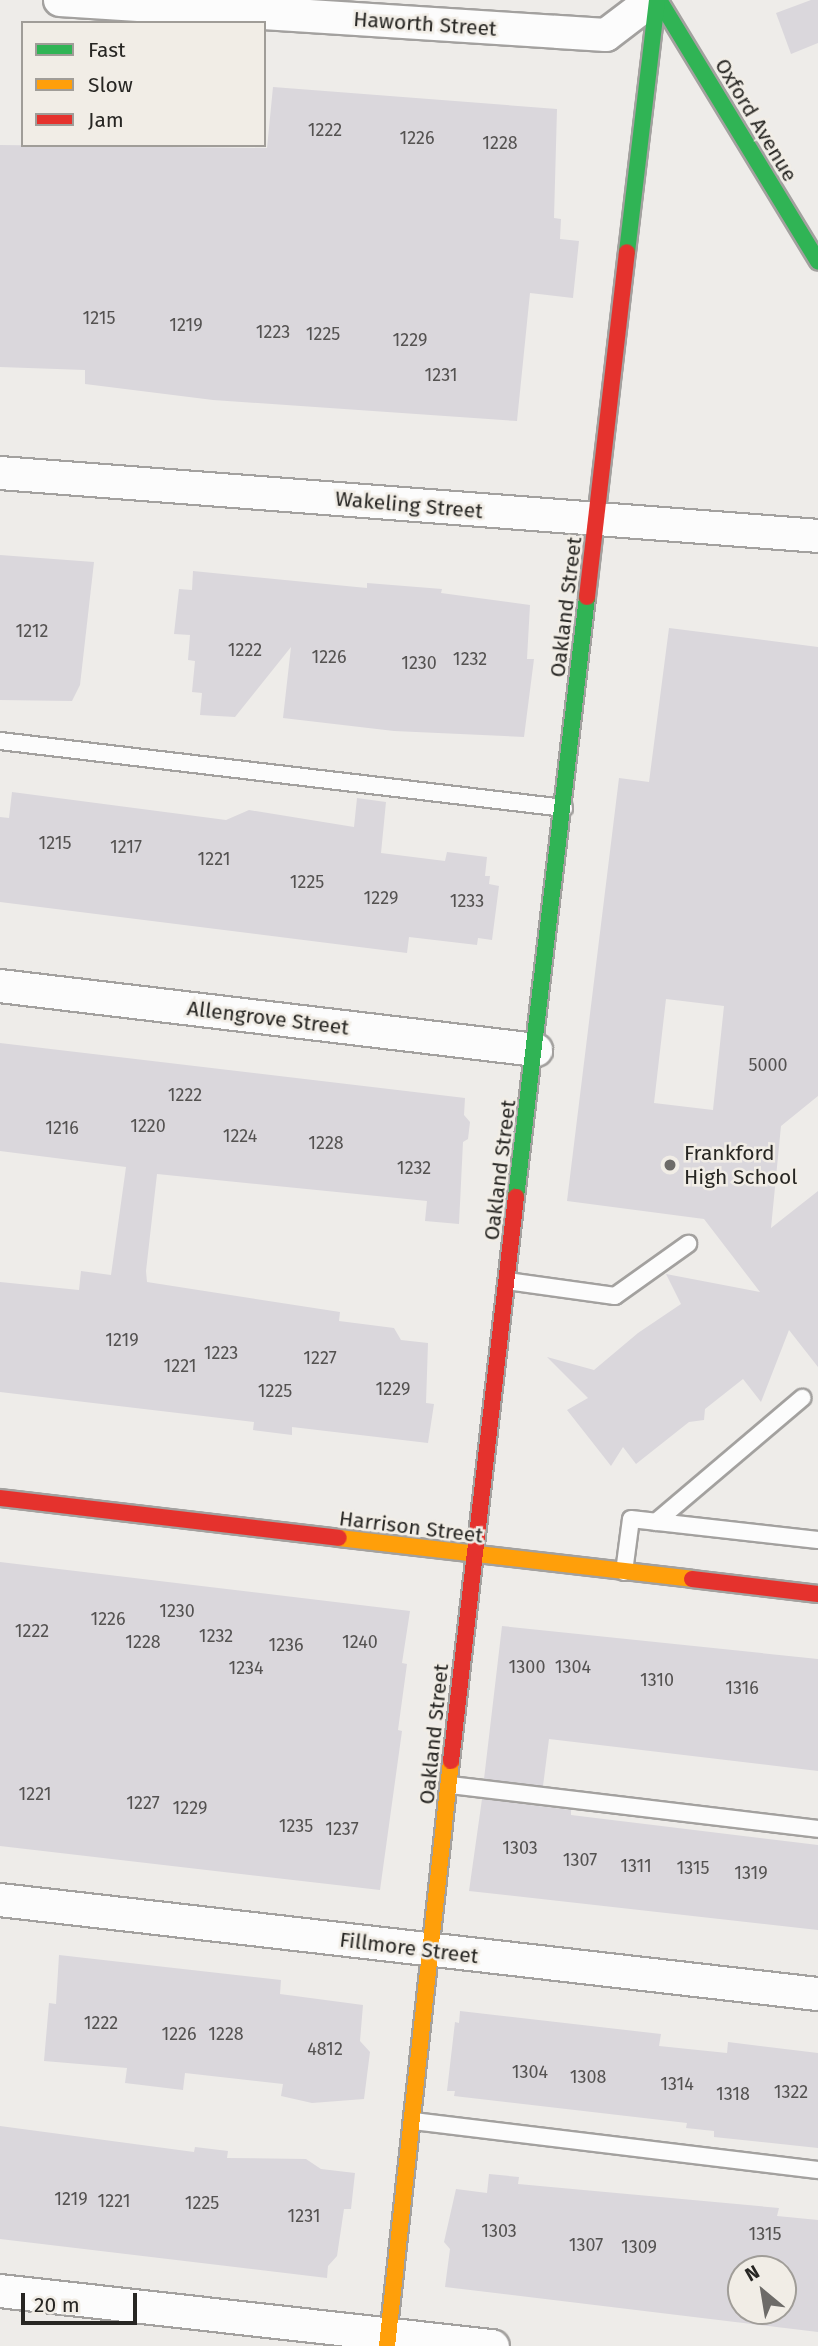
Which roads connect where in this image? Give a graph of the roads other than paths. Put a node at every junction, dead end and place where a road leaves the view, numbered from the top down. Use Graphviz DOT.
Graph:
graph roads {
  1 [pos="60,0"];
  2 [pos="656,0"];
  3 [pos="818,262"];
  4 [pos="0,473"];
  5 [pos="597,520"];
  6 [pos="818,536"];
  7 [pos="0,740"];
  8 [pos="564,808"];
  9 [pos="0,986"];
  10 [pos="536,1050"];
  11 [pos="688,1244"];
  12 [pos="507,1281"];
  13 [pos="802,1398"];
  14 [pos="0,1498"];
  15 [pos="656,1522"];
  16 [pos="818,1540"];
  17 [pos="474,1555"];
  18 [pos="624,1572"];
  19 [pos="818,1594"];
  20 [pos="450,1785"];
  21 [pos="818,1829"];
  22 [pos="0,1900"];
  23 [pos="433,1951"];
  24 [pos="818,1994"];
  25 [pos="413,2121"];
  26 [pos="818,2170"];
  27 [pos="0,2291"];
  28 [pos="388,2340"];
  29 [pos="494,2346"];
  1 -- 2 [label="street, Haworth Street"];
  2 -- 3 [label="street, Oxford Avenue"];
  2 -- 5 [label="street, Oakland Street"];
  4 -- 5 [label="street, Wakeling Street"];
  5 -- 6 [label="street, Wakeling Street"];
  5 -- 8 [label="street, Oakland Street"];
  7 -- 8 [label="lane"];
  8 -- 10 [label="street, Oakland Street"];
  9 -- 10 [label="street, Allengrove Street"];
  10 -- 12 [label="street, Oakland Street"];
  11 -- 12 [label="lane"];
  12 -- 17 [label="street, Oakland Street"];
  13 -- 15 [label="lane"];
  14 -- 17 [label="street, Harrison Street"];
  15 -- 16 [label="lane"];
  15 -- 18 [label="lane"];
  17 -- 18 [label="street, Harrison Street"];
  17 -- 20 [label="street, Oakland Street"];
  18 -- 19 [label="street, Harrison Street"];
  20 -- 21 [label="lane"];
  20 -- 23 [label="street, Oakland Street"];
  22 -- 23 [label="street, Fillmore Street"];
  23 -- 24 [label="street, Fillmore Street"];
  23 -- 25 [label="street, Oakland Street"];
  25 -- 26 [label="lane"];
  25 -- 28 [label="street, Oakland Street"];
  27 -- 28 [label="street"];
  28 -- 29 [label="street"];
}
